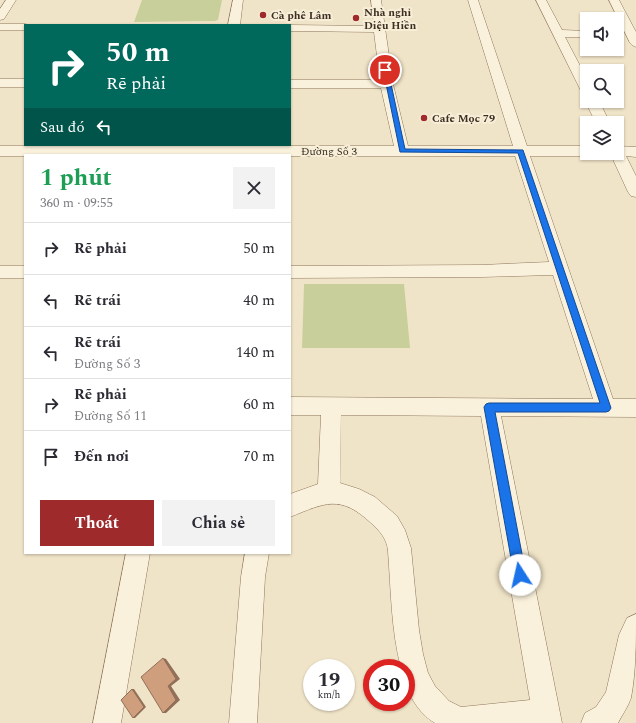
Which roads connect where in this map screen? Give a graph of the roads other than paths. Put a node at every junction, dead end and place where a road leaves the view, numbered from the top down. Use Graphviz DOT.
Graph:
graph roads {
  1 [pos="11,0"];
  2 [pos="238,0"];
  3 [pos="376,0"];
  4 [pos="473,0"];
  5 [pos="542,0"];
  6 [pos="614,0"];
  7 [pos="620,0"];
  8 [pos="0,17"];
  9 [pos="636,18"];
  10 [pos="234,24"];
  11 [pos="0,27"];
  12 [pos="24,27"];
  13 [pos="291,28"];
  14 [pos="380,29"];
  15 [pos="558,34"];
  16 [pos="580,34"];
  17 [pos="633,38"];
  18 [pos="580,77"];
  19 [pos="0,83"];
  20 [pos="24,83"];
  21 [pos="291,84"];
  22 [pos="387,84"];
  23 [pos="94,148"];
  24 [pos="216,150"];
  25 [pos="0,151"];
  26 [pos="402,151"];
  27 [pos="521,151"];
  28 [pos="580,151"];
  29 [pos="624,152"];
  30 [pos="636,152"];
  31 [pos="621,160"];
  32 [pos="636,192"];
  33 [pos="560,268"];
  34 [pos="0,272"];
  35 [pos="24,272"];
  36 [pos="291,272"];
  37 [pos="291,406"];
  38 [pos="331,406"];
  39 [pos="489,407"];
  40 [pos="606,408"];
  41 [pos="636,408"];
  42 [pos="329,493"];
  43 [pos="291,506"];
  44 [pos="138,554"];
  45 [pos="257,554"];
  46 [pos="636,627"];
  47 [pos="547,717"];
  48 [pos="107,723"];
  49 [pos="243,723"];
  50 [pos="595,723"];
  1 -- 8 [label="street"];
  2 -- 10 [label="street"];
  3 -- 14 [label="street"];
  4 -- 27 [label="street"];
  5 -- 15 [label="street"];
  6 -- 17 [label="street"];
  7 -- 9 [label="street"];
  11 -- 12 [label="street"];
  13 -- 14 [label="street"];
  14 -- 22 [label="street"];
  15 -- 16 [label="street"];
  15 -- 18 [label="street"];
  19 -- 20 [label="street"];
  21 -- 22 [label="street"];
  22 -- 26 [label="street"];
  23 -- 24 [label="street, Đường Số 3"];
  23 -- 25 [label="street, Đường Số 3"];
  24 -- 26 [label="street, Đường Số 3"];
  26 -- 27 [label="street, Đường Số 3"];
  27 -- 28 [label="street, Đường Số 3"];
  27 -- 33 [label="street"];
  29 -- 30 [label="street"];
  31 -- 32 [label="street"];
  33 -- 36 [label="street"];
  33 -- 40 [label="street"];
  34 -- 35 [label="street"];
  37 -- 38 [label="street"];
  38 -- 39 [label="street"];
  38 -- 42 [label="street"];
  39 -- 40 [label="street"];
  39 -- 47 [label="street"];
  40 -- 41 [label="street"];
  42 -- 43 [label="street"];
  42 -- 47 [label="street"];
  44 -- 48 [label="street"];
  45 -- 49 [label="street"];
  46 -- 50 [label="street"];
}
